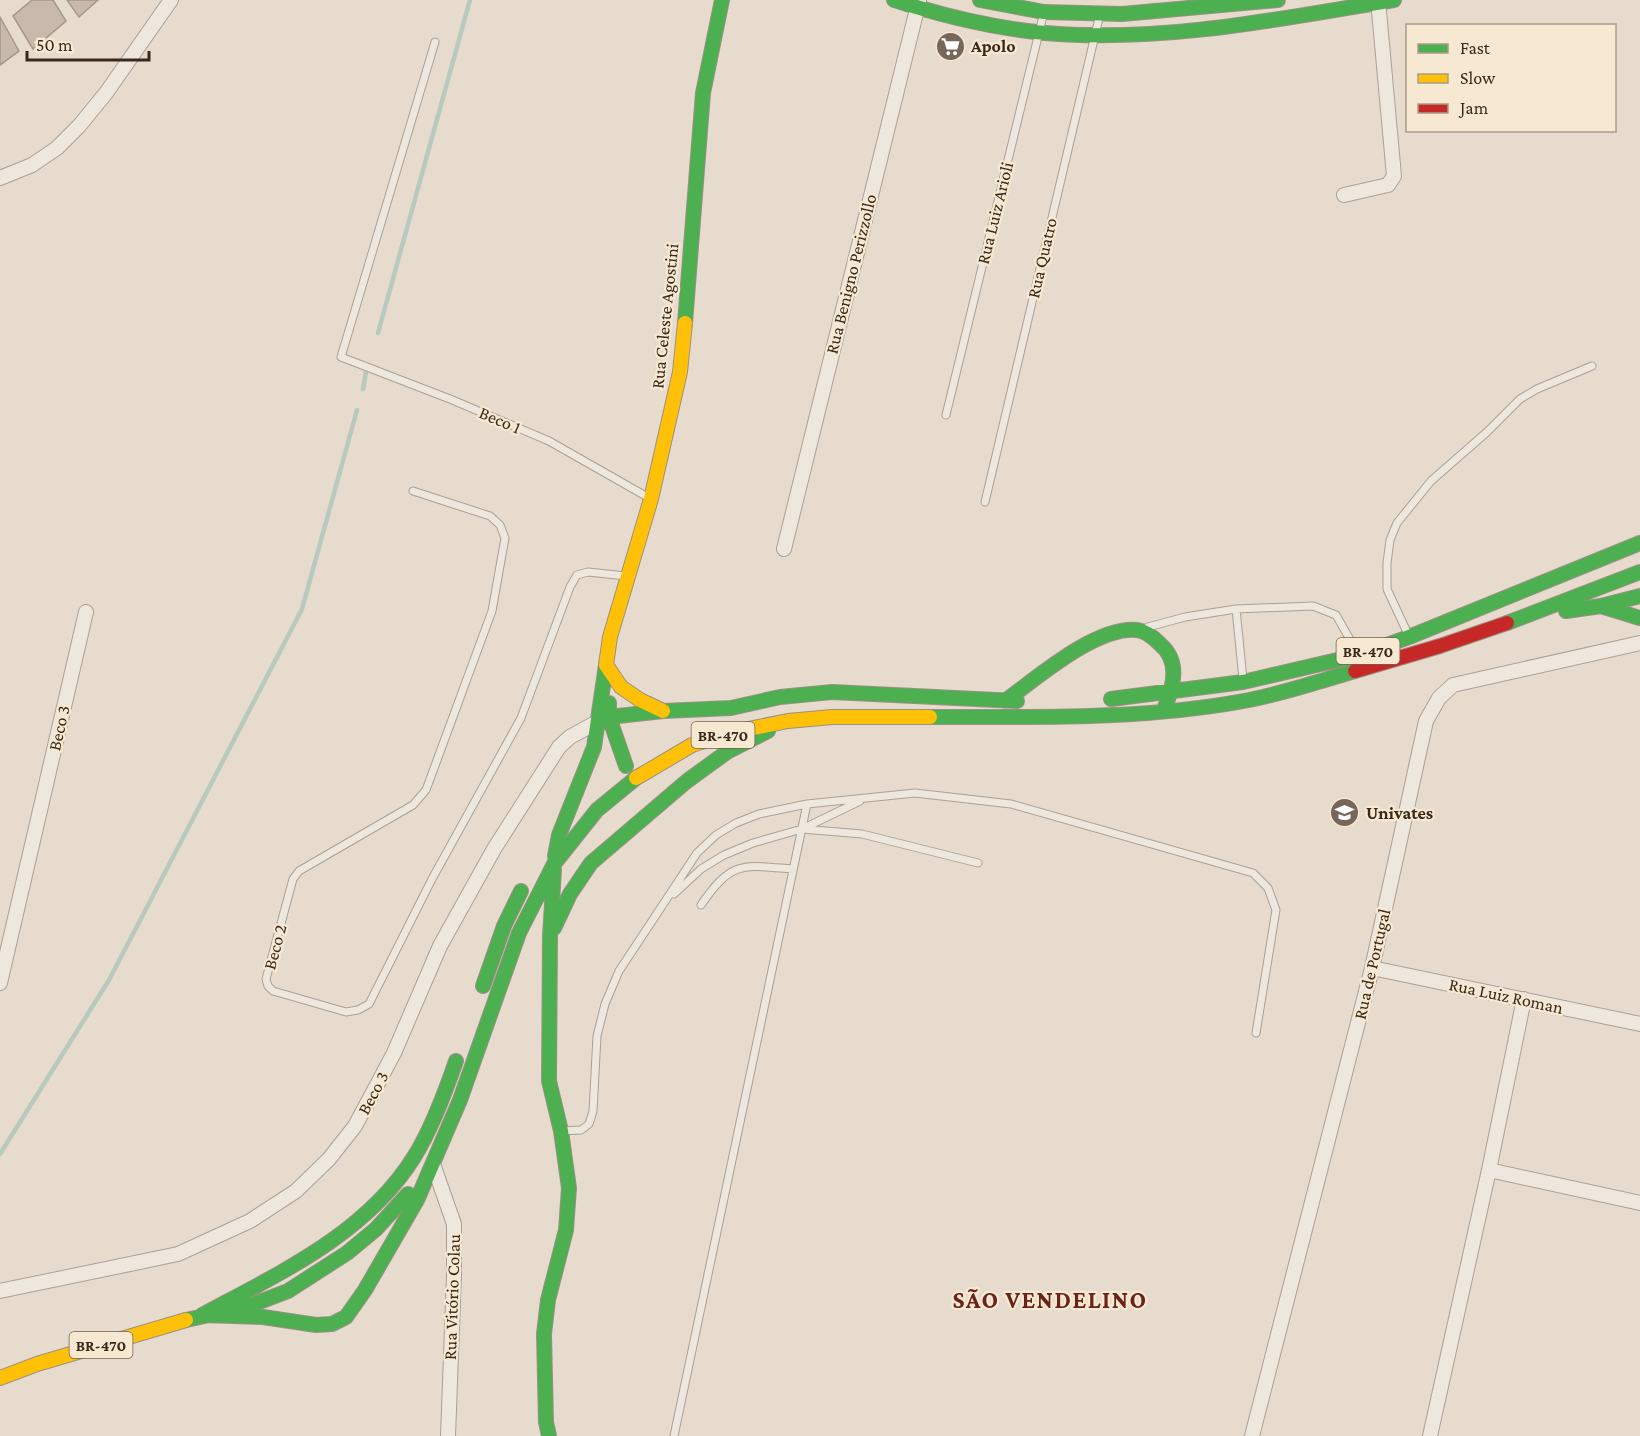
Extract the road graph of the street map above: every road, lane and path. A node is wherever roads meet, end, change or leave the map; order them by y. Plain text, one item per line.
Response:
1 (171, 0) edge
2 (722, 0) edge
3 (980, 0) edge
4 (1278, 0) edge
5 (1394, 0) edge
6 (898, 1) edge
7 (1378, 1) edge
8 (918, 4) edge
9 (1044, 12) junction
10 (1100, 14) junction
11 (1039, 32) junction
12 (1095, 36) junction
13 (435, 42) dead end
14 (0, 178) edge
15 (1344, 195) dead end
16 (1592, 366) dead end
17 (946, 415) dead end
18 (413, 491) dead end
19 (651, 499) junction
20 (985, 502) dead end
21 (1640, 543) edge
22 (784, 549) dead end
23 (1640, 572) edge
24 (628, 576) junction
25 (1640, 596) edge
26 (1601, 606) junction
27 (1236, 609) junction
28 (86, 612) dead end
29 (1522, 618) junction
30 (1640, 618) edge
31 (1138, 630) junction
32 (1409, 637) junction
33 (1640, 643) edge
34 (1168, 651) junction
35 (1359, 655) junction
36 (606, 665) junction
37 (1244, 682) junction
38 (1217, 685) junction
39 (1171, 692) junction
40 (1098, 699) dead end
41 (1005, 701) junction
42 (1028, 701) dead end
43 (731, 708) junction
44 (663, 711) junction
45 (1163, 712) junction
46 (604, 719) junction
47 (788, 721) junction
48 (668, 743) dead end
49 (627, 767) dead end
50 (592, 796) dead end
51 (864, 799) junction
52 (807, 804) junction
53 (802, 829) junction
54 (559, 835) junction
55 (547, 862) junction
56 (978, 863) dead end
57 (792, 869) junction
58 (529, 876) dead end
59 (666, 902) junction
60 (701, 905) dead end
61 (550, 937) junction
62 (1372, 968) junction
63 (0, 983) edge
64 (1524, 999) junction
65 (476, 1004) dead end
66 (1640, 1024) edge
67 (1256, 1033) dead end
68 (461, 1048) dead end
69 (561, 1131) junction
70 (432, 1162) junction
71 (1489, 1170) junction
72 (1640, 1203) edge
73 (307, 1259) junction
74 (0, 1291) edge
75 (288, 1292) junction
76 (202, 1315) junction
77 (316, 1325) junction
78 (0, 1378) edge
79 (448, 1436) edge
80 (549, 1436) edge
81 (674, 1436) edge
82 (1252, 1436) edge
83 (1430, 1436) edge

1 - 14 street
2 - 19 main road, Rua Celeste Agostini
3 - 9 main road
4 - 10 main road
5 - 7 main road
6 - 8 main road
7 - 12 main road
7 - 15 street
8 - 11 main road
8 - 22 street, Rua Benigno Perizzollo
9 - 10 main road
9 - 11 lane, Rua Luiz Arioli
10 - 12 lane, Rua Quatro
11 - 12 main road
11 - 17 lane, Rua Luiz Arioli
12 - 20 lane, Rua Quatro
13 - 19 lane, Beco 1
16 - 32 lane
18 - 24 lane, Beco 2
19 - 24 main road, Rua Celeste Agostini
21 - 32 main road, BR-470
23 - 29 main road, BR-470
24 - 36 main road, Rua Celeste Agostini
25 - 26 main road
26 - 29 main road
26 - 30 main road
27 - 31 lane
27 - 35 lane
27 - 37 lane
28 - 63 street, Beco 3
29 - 45 main road, BR-470
31 - 34 main road
31 - 41 main road
32 - 35 main road, BR-470
33 - 62 street, Rua de Portugal
34 - 38 main road
34 - 39 main road
35 - 37 main road, BR-470
36 - 44 main road
36 - 46 main road, Rua Celeste Agostini
37 - 38 main road, BR-470
38 - 39 main road, BR-470
39 - 40 main road, BR-470
39 - 45 main road
41 - 42 main road, BR-470
41 - 43 main road, BR-470
43 - 44 main road
43 - 48 main road, BR-470
44 - 46 main road
45 - 47 main road, BR-470
46 - 49 main road
46 - 54 main road
46 - 74 street, Beco 3
47 - 55 main road, BR-470
47 - 61 main road
50 - 54 main road, BR-470
51 - 52 lane
51 - 53 lane
51 - 67 lane
52 - 53 lane
52 - 59 lane
53 - 56 lane
53 - 57 lane
53 - 59 lane
54 - 55 main road, BR-470
55 - 61 main road
55 - 70 main road, BR-470
57 - 60 lane
57 - 81 lane
58 - 65 main road
59 - 69 lane
61 - 69 main road
62 - 64 street, Rua Luiz Roman
62 - 82 street, Rua de Portugal
64 - 66 street, Rua Luiz Roman
64 - 71 street
68 - 73 main road, BR-470
69 - 80 main road
70 - 75 main road, BR-470
70 - 77 main road
70 - 79 street, Rua Vitório Colau
71 - 72 street
71 - 83 street
73 - 75 main road
73 - 76 main road, BR-470
75 - 76 main road, BR-470
75 - 77 main road
76 - 77 main road
76 - 78 main road, BR-470

